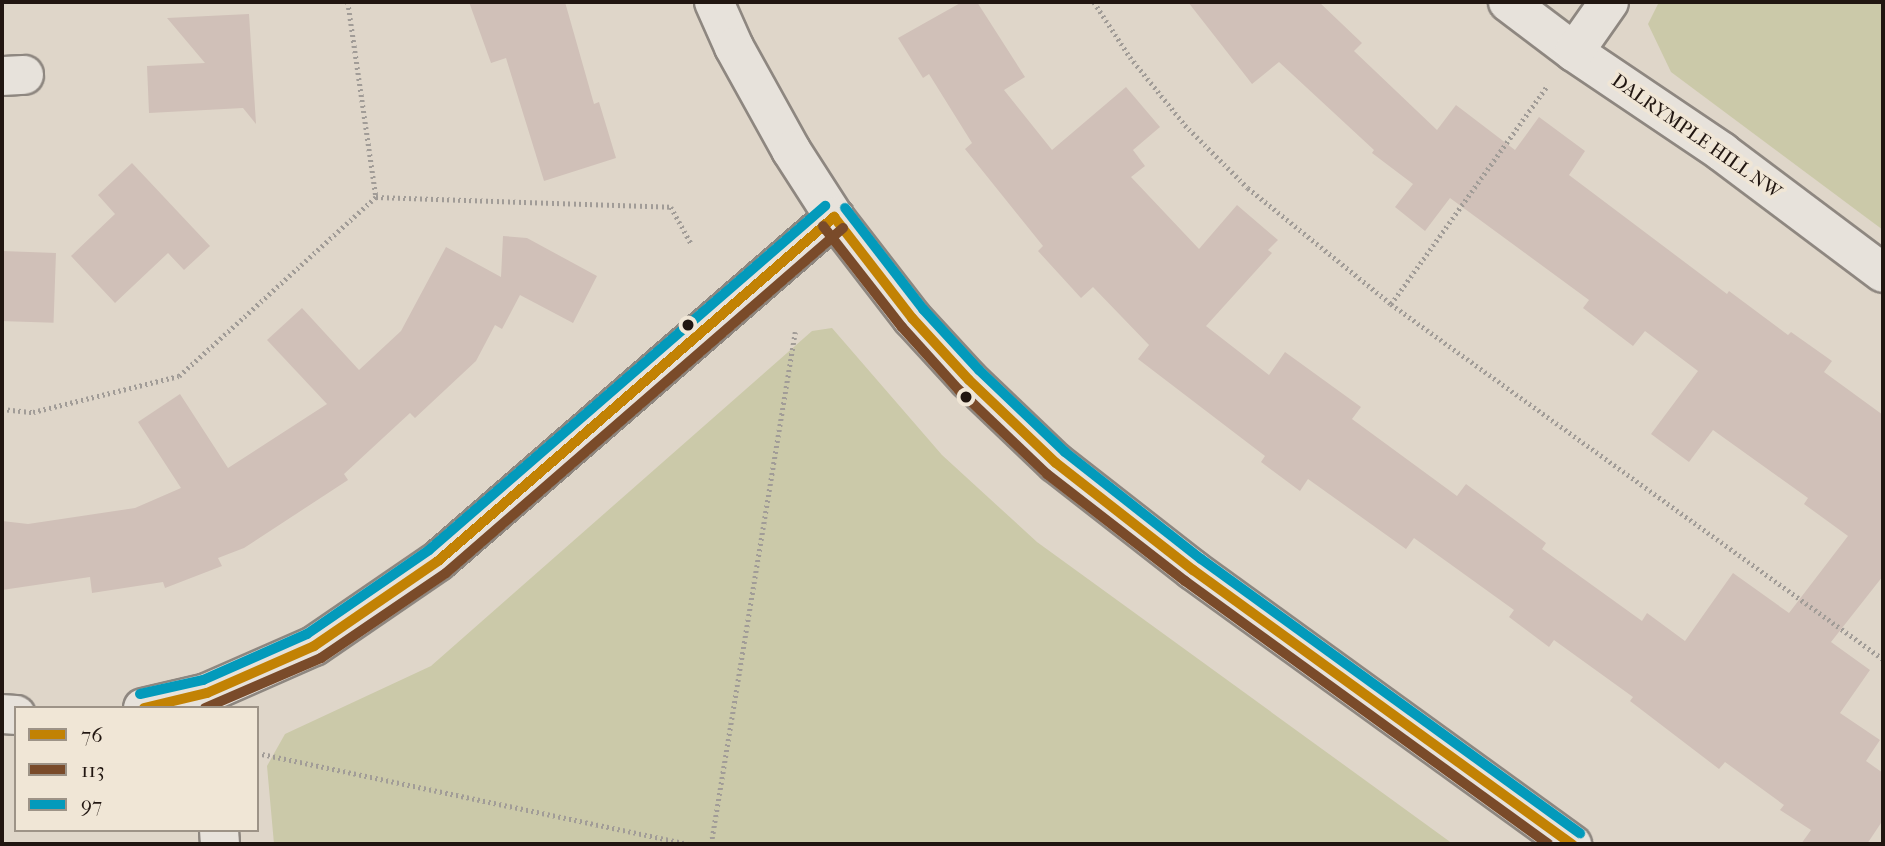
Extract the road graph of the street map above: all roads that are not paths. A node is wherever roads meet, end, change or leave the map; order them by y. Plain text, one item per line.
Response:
1 (714, 2) edge
2 (1508, 2) edge
3 (1609, 2) edge
4 (1574, 52) junction
5 (834, 217) junction
6 (1883, 273) edge
7 (208, 701) edge
8 (162, 706) edge
9 (1572, 844) edge

1 - 5 street
2 - 4 street, DALRYMPLE HILL NW
3 - 4 street
4 - 6 street, DALRYMPLE HILL NW
5 - 7 street
5 - 9 street
7 - 8 street

